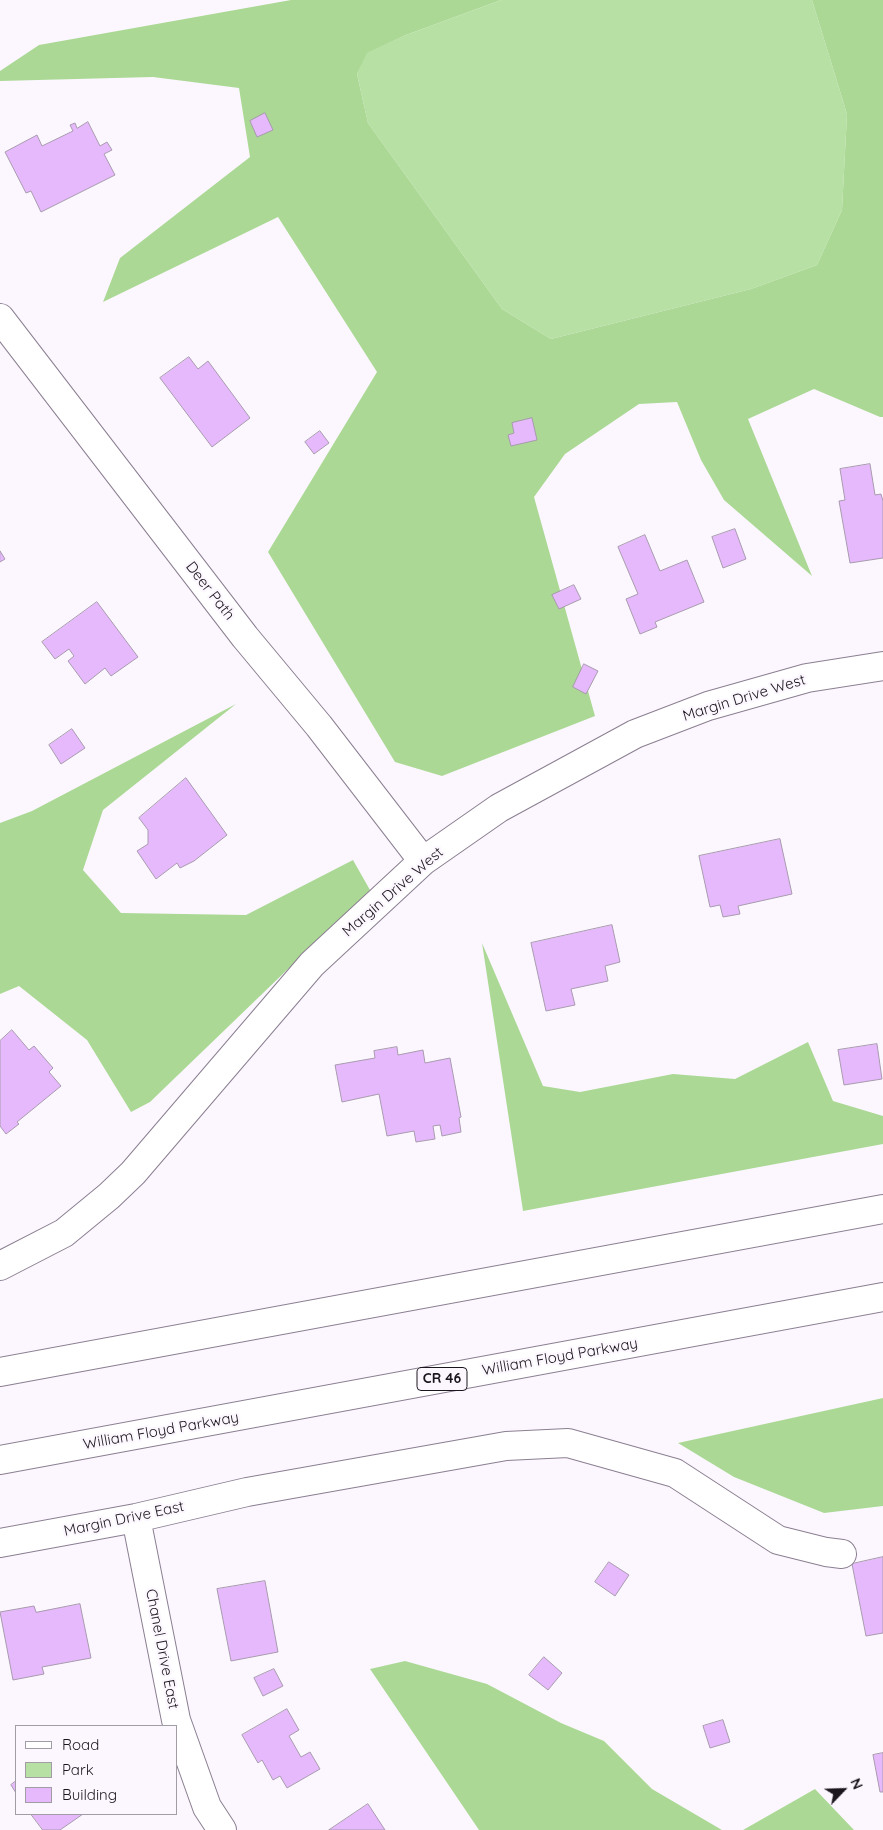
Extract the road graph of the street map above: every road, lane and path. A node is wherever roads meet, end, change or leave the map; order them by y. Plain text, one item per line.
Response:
1 (0, 318) edge
2 (883, 666) edge
3 (423, 861) junction
4 (883, 1209) edge
5 (0, 1266) edge
6 (883, 1297) edge
7 (0, 1372) edge
8 (0, 1460) edge
9 (136, 1518) junction
10 (0, 1543) edge
11 (842, 1554) dead end
12 (178, 1725) edge
13 (178, 1726) edge
14 (222, 1830) edge

1 - 3 main road, Deer Path
2 - 3 main road, Margin Drive West
3 - 5 main road, Margin Drive West
4 - 7 main road
6 - 8 main road, William Floyd Parkway / CR 46
9 - 10 main road, Margin Drive East
9 - 11 main road, Margin Drive East
9 - 12 main road, Chanel Drive East
13 - 14 main road, Chanel Drive East

